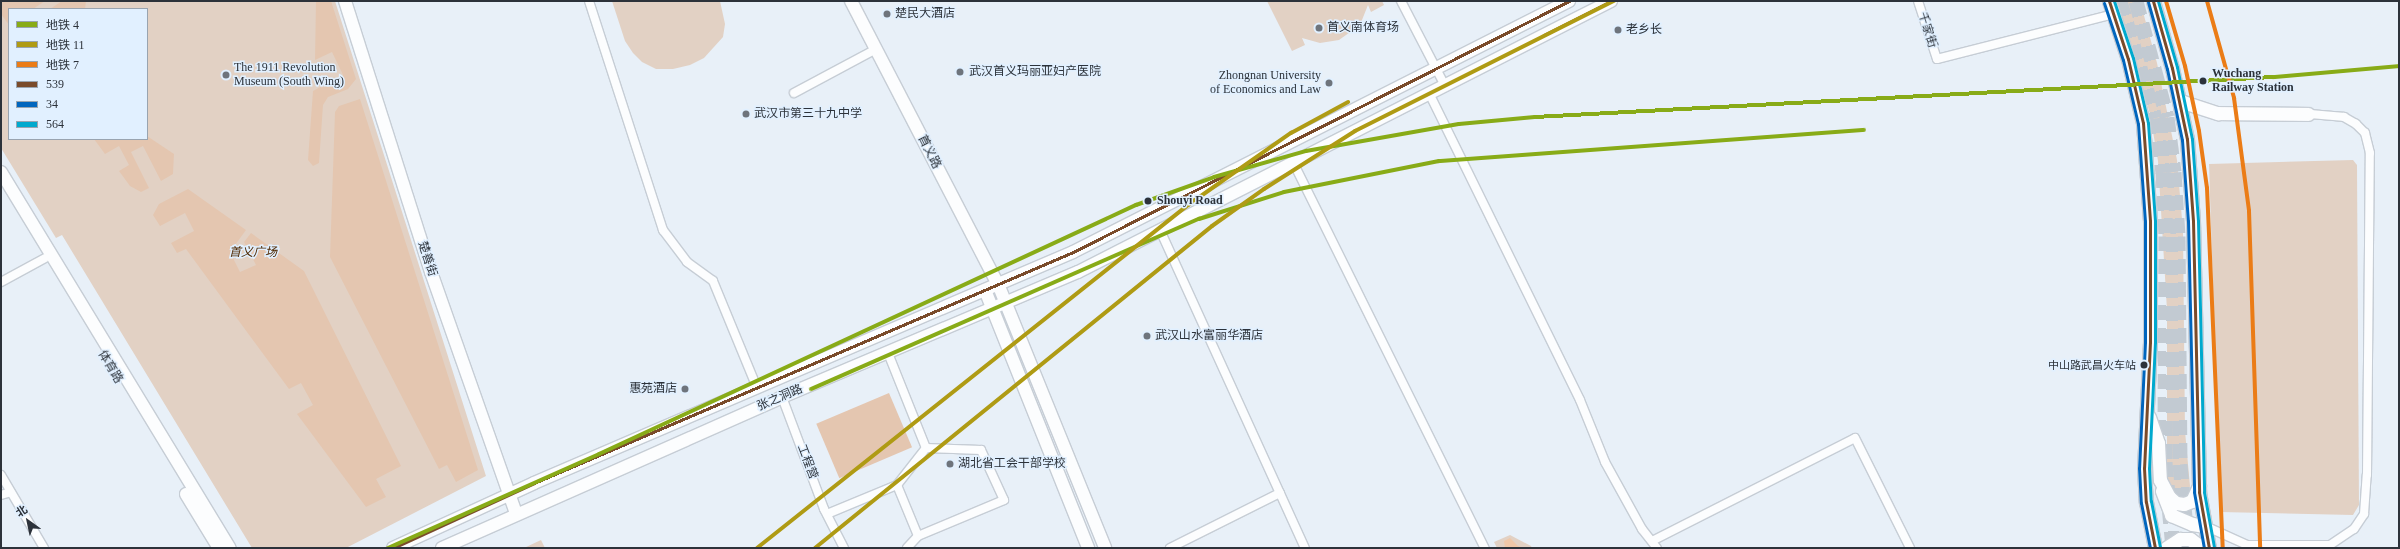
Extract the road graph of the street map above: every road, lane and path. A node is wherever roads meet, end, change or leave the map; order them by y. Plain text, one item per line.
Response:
1 (345, 1) edge
2 (589, 1) edge
3 (851, 1) edge
4 (1402, 1) edge
5 (1569, 1) edge
6 (1611, 1) edge
7 (1918, 1) edge
8 (2109, 1) edge
9 (2153, 1) edge
10 (2114, 14) junction
11 (876, 49) junction
12 (1436, 69) junction
13 (1445, 86) junction
14 (794, 93) dead end
15 (1429, 93) junction
16 (2180, 101) junction
17 (2308, 114) joint
18 (1293, 162) junction
19 (1, 172) edge
20 (1, 186) edge
21 (1160, 230) junction
22 (45, 258) junction
23 (1, 282) edge
24 (998, 284) junction
25 (985, 290) junction
26 (1006, 303) junction
27 (992, 309) junction
28 (888, 353) junction
29 (757, 388) junction
30 (782, 397) junction
31 (2147, 412) junction
32 (926, 448) junction
33 (1, 475) edge
34 (2160, 480) junction
35 (2199, 484) junction
36 (896, 486) junction
37 (11, 492) junction
38 (1, 495) edge
39 (508, 495) junction
40 (1281, 495) junction
41 (516, 514) junction
42 (827, 514) junction
43 (2205, 526) junction
44 (918, 536) junction
45 (1654, 540) junction
46 (44, 548) edge
47 (219, 548) edge
48 (230, 548) edge
49 (393, 548) edge
50 (442, 548) edge
51 (844, 548) edge
52 (907, 548) edge
53 (1088, 548) edge
54 (1105, 548) edge
55 (1170, 548) edge
56 (1180, 548) edge
57 (1305, 548) edge
58 (1485, 548) edge
59 (1658, 548) edge
60 (1910, 548) edge
61 (2155, 548) edge
62 (2166, 548) edge
63 (2202, 548) edge
64 (2209, 548) edge

1 - 39 main road, 楚善街
2 - 29 street
3 - 11 main road, 首义路
4 - 12 street
5 - 12 main road, 张之洞路
6 - 13 main road, 张之洞路
7 - 10 street, 千家街
8 - 10 main road
9 - 16 main road
10 - 31 main road
11 - 14 street
11 - 24 main road, 首义路
12 - 13 street
12 - 24 main road, 张之洞路
13 - 15 main road, 张之洞路
15 - 18 main road, 张之洞路
15 - 45 street
16 - 17 main road
16 - 35 main road
17 - 43 street
18 - 21 main road, 张之洞路
18 - 58 street
19 - 48 main road
20 - 22 main road, 体育路
21 - 26 main road, 张之洞路
21 - 40 street
22 - 23 street
22 - 47 main road, 体育路
24 - 25 main road, 张之洞路
24 - 26 main road, 首义路
25 - 27 main road
25 - 29 main road, 张之洞路
26 - 27 main road, 张之洞路
26 - 54 main road
27 - 28 main road, 张之洞路
27 - 53 main road
28 - 30 main road, 张之洞路
28 - 32 street
29 - 39 main road, 张之洞路
30 - 41 main road, 张之洞路
30 - 42 street, 工程营
31 - 34 main road
31 - 61 main road
32 - 36 street
32 - 44 street
33 - 37 street
34 - 35 main road
34 - 43 main road
35 - 43 main road
36 - 42 street
36 - 44 street
37 - 38 street
37 - 46 street
39 - 41 main road, 楚善街
39 - 49 main road, 张之洞路
40 - 55 street
40 - 56 street
40 - 57 street
41 - 50 main road, 张之洞路
42 - 51 street, 工程营
43 - 64 main road
44 - 52 street
45 - 59 street
45 - 60 street
62 - 63 main road

